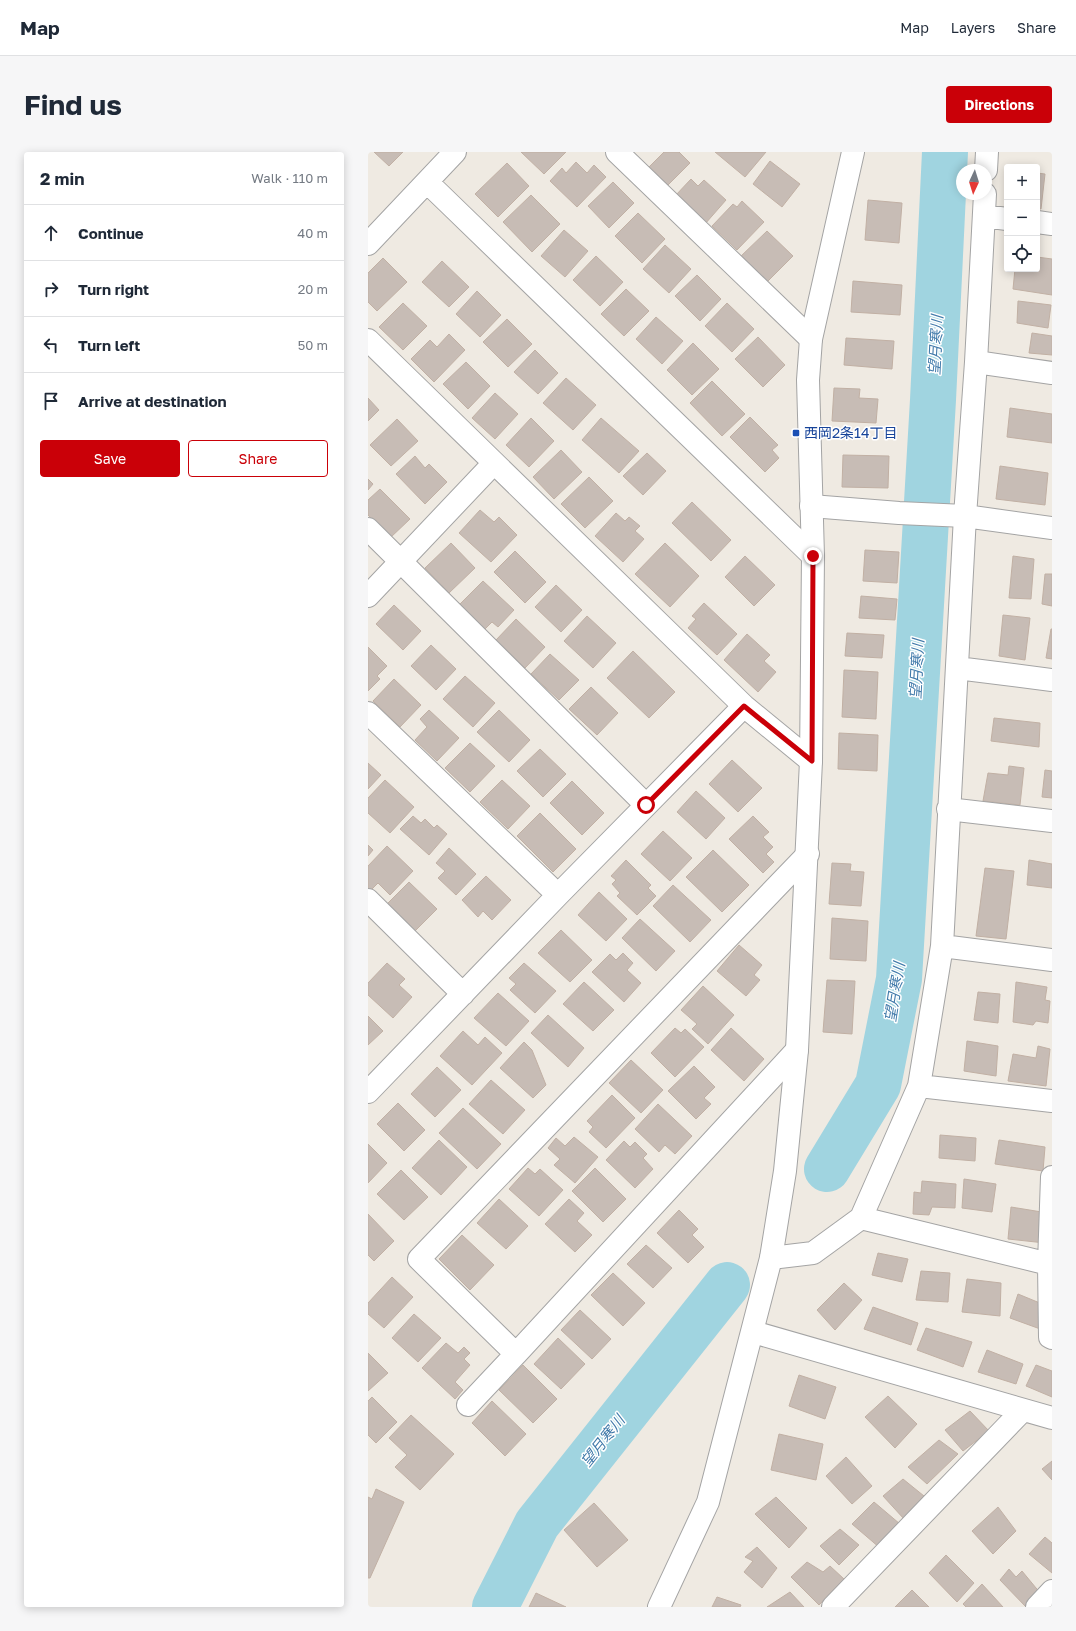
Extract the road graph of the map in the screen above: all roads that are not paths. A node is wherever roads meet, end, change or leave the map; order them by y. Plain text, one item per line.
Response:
1 (456, 152) edge
2 (617, 152) edge
3 (853, 152) edge
4 (987, 152) edge
5 (986, 164) edge
6 (427, 182) junction
7 (985, 200) edge
8 (984, 216) junction
9 (1004, 219) edge
10 (1040, 222) edge
11 (1052, 224) edge
12 (368, 244) edge
13 (811, 339) junction
14 (368, 340) edge
15 (976, 362) junction
16 (1052, 372) edge
17 (494, 463) junction
18 (811, 506) junction
19 (955, 515) junction
20 (1052, 528) edge
21 (368, 529) edge
22 (813, 556) junction
23 (401, 561) junction
24 (368, 596) edge
25 (957, 668) junction
26 (1052, 680) edge
27 (744, 706) junction
28 (368, 713) edge
29 (812, 761) junction
30 (646, 805) junction
31 (948, 809) junction
32 (1052, 821) edge
33 (808, 854) junction
34 (558, 895) junction
35 (368, 900) edge
36 (942, 946) junction
37 (1052, 960) edge
38 (463, 994) junction
39 (797, 1050) junction
40 (918, 1086) junction
41 (368, 1092) edge
42 (1052, 1101) edge
43 (1052, 1178) edge
44 (861, 1218) junction
45 (771, 1258) junction
46 (1049, 1264) junction
47 (752, 1332) junction
48 (1052, 1338) edge
49 (516, 1354) junction
50 (468, 1405) dead end
51 (1023, 1410) junction
52 (1052, 1418) edge
53 (1052, 1591) edge
54 (659, 1607) edge
55 (833, 1607) edge
56 (1037, 1607) edge

1 - 6 street
2 - 13 street
3 - 13 street
4 - 5 street
6 - 12 street
6 - 22 street
7 - 8 street
8 - 9 street
8 - 15 street
10 - 11 street
13 - 18 street
14 - 17 street
15 - 16 street
15 - 19 street
17 - 23 street
17 - 27 street
18 - 19 street
18 - 22 street
19 - 20 street
19 - 25 street
21 - 23 street
22 - 29 street
23 - 24 street
23 - 30 street
25 - 26 street
25 - 31 street
27 - 29 street
27 - 30 street
28 - 34 street
29 - 33 street
30 - 34 street
31 - 32 street
31 - 36 street
33 - 39 street
33 - 49 street
34 - 38 street
35 - 38 street
36 - 37 street
36 - 40 street
38 - 41 street
39 - 45 street
39 - 49 street
40 - 42 street
40 - 44 street
43 - 46 street
44 - 45 street
44 - 46 street
45 - 47 street
46 - 48 street
47 - 51 street
47 - 54 street
49 - 50 street
51 - 52 street
51 - 55 street
53 - 56 street

